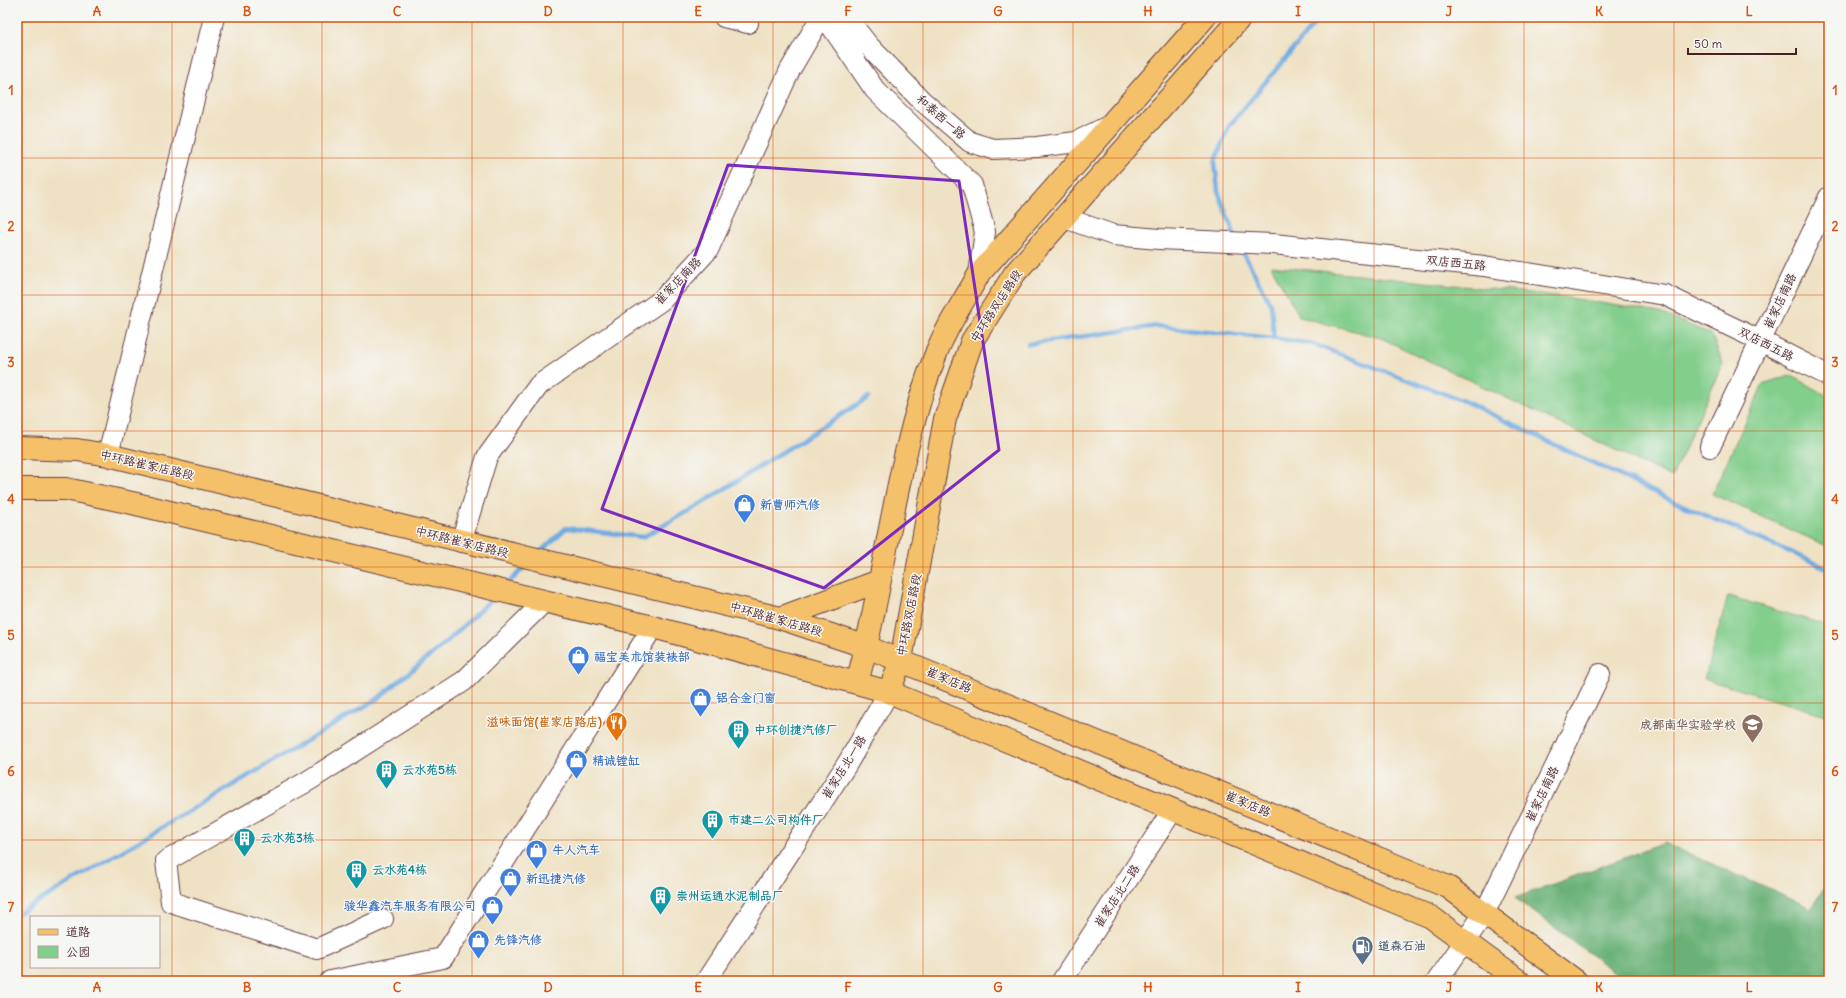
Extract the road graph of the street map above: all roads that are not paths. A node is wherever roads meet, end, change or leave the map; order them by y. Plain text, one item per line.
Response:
1 (214, 17) edge
2 (724, 17) edge
3 (821, 17) edge
4 (826, 17) edge
5 (846, 17) edge
6 (1205, 17) edge
7 (1241, 17) edge
8 (748, 22) dead end
9 (1112, 124) junction
10 (1829, 197) edge
11 (1065, 218) junction
12 (979, 274) junction
13 (1761, 341) junction
14 (1829, 376) edge
15 (1710, 447) dead end
16 (17, 448) edge
17 (108, 455) junction
18 (17, 489) edge
19 (461, 542) junction
20 (879, 581) junction
21 (539, 599) junction
22 (780, 618) junction
23 (653, 627) junction
24 (867, 647) junction
25 (901, 660) junction
26 (1600, 674) dead end
27 (857, 683) junction
28 (889, 692) junction
29 (1172, 811) junction
30 (1484, 914) junction
31 (383, 919) dead end
32 (1466, 942) junction
33 (330, 981) edge
34 (706, 981) edge
35 (1062, 981) edge
36 (1437, 981) edge
37 (1519, 981) edge
38 (1576, 981) edge

1 - 17 street
2 - 8 street
3 - 19 street, 崔家店南路
4 - 12 street, 和泰西一路
5 - 9 street, 和泰西一路
6 - 9 main road
7 - 11 main road, 中环路双店路段
9 - 12 main road
10 - 13 street, 崔家店南路
11 - 13 street, 双店西五路
11 - 25 main road, 中环路双店路段
12 - 20 main road
13 - 14 street, 双店西五路
13 - 15 street, 崔家店南路
16 - 17 main road, 中环路崔家店路段
17 - 19 main road, 中环路崔家店路段
18 - 21 main road
19 - 22 main road, 中环路崔家店路段
20 - 22 main road
20 - 24 main road
21 - 23 main road
21 - 31 street
22 - 24 main road, 中环路崔家店路段
23 - 27 main road
23 - 33 street
24 - 25 main road, 中环路崔家店路段
24 - 27 main road
25 - 28 main road, 中环路双店路段
25 - 30 main road, 崔家店路
26 - 30 street, 崔家店南路
27 - 28 main road
28 - 29 main road
28 - 34 street, 崔家店北一路
29 - 32 main road
29 - 35 street, 崔家店北二路
30 - 32 street, 崔家店南路
30 - 38 main road, 崔家店路
32 - 36 street, 崔家店南路
32 - 37 main road

